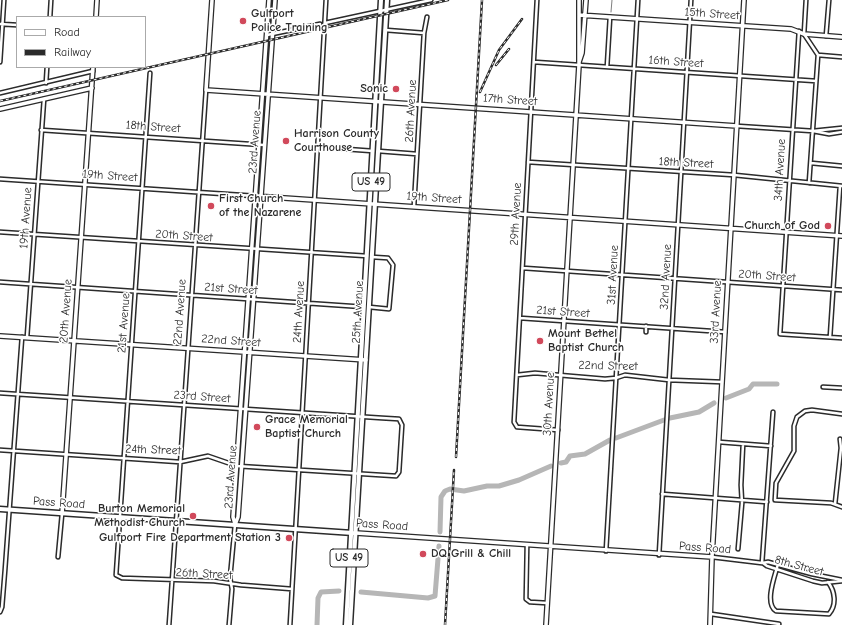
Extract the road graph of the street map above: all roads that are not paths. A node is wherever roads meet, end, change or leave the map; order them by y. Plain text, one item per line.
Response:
1 (4, 0) edge
2 (50, 0) edge
3 (97, 0) edge
4 (212, 0) edge
5 (269, 0) edge
6 (274, 0) edge
7 (326, 0) edge
8 (381, 0) edge
9 (387, 0) edge
10 (431, 0) edge
11 (537, 0) edge
12 (579, 0) edge
13 (586, 0) edge
14 (638, 0) edge
15 (691, 0) edge
16 (744, 0) edge
17 (806, 0) edge
18 (829, 0) edge
19 (386, 10) junction
20 (381, 11) junction
21 (579, 15) junction
22 (585, 15) junction
23 (50, 16) edge
24 (96, 16) edge
25 (427, 17) dead end
26 (610, 17) junction
27 (637, 18) junction
28 (690, 22) junction
29 (325, 23) junction
30 (1, 24) edge
31 (320, 24) dead end
32 (16, 25) edge
33 (742, 26) junction
34 (385, 30) junction
35 (798, 31) junction
36 (424, 33) junction
37 (272, 34) junction
38 (804, 34) junction
39 (266, 35) junction
40 (826, 36) junction
41 (842, 37) edge
42 (818, 55) junction
43 (842, 57) edge
44 (0, 62) edge
45 (534, 62) junction
46 (579, 65) junction
47 (607, 67) junction
48 (47, 68) edge
49 (634, 68) junction
50 (93, 69) edge
51 (687, 72) junction
52 (150, 73) dead end
53 (740, 76) junction
54 (795, 80) junction
55 (816, 82) junction
56 (46, 83) junction
57 (92, 88) junction
58 (206, 90) junction
59 (0, 93) edge
60 (262, 94) junction
61 (268, 94) junction
62 (320, 98) junction
63 (44, 99) junction
64 (378, 101) junction
65 (421, 104) junction
66 (0, 109) edge
67 (531, 112) junction
68 (575, 115) junction
69 (631, 118) junction
70 (684, 122) junction
71 (737, 126) junction
72 (842, 128) edge
73 (42, 130) junction
74 (792, 130) junction
75 (813, 131) junction
76 (88, 132) junction
77 (842, 132) edge
78 (145, 136) junction
79 (202, 140) junction
80 (259, 144) junction
81 (264, 145) junction
82 (317, 148) junction
83 (375, 151) junction
84 (417, 154) junction
85 (528, 162) junction
86 (810, 164) junction
87 (573, 165) junction
88 (842, 166) edge
89 (628, 168) junction
90 (681, 172) junction
91 (734, 175) junction
92 (0, 179) edge
93 (38, 181) junction
94 (788, 181) junction
95 (809, 183) junction
96 (85, 184) junction
97 (841, 186) edge
98 (142, 188) junction
99 (199, 192) junction
100 (255, 196) junction
101 (261, 196) junction
102 (314, 200) junction
103 (372, 204) junction
104 (414, 206) junction
105 (525, 215) junction
106 (570, 218) junction
107 (625, 221) junction
108 (678, 225) junction
109 (730, 229) junction
110 (0, 232) edge
111 (786, 233) junction
112 (34, 235) junction
113 (836, 235) junction
114 (842, 236) edge
115 (81, 238) junction
116 (138, 242) junction
117 (195, 246) junction
118 (252, 250) junction
119 (257, 250) junction
120 (311, 253) junction
121 (369, 256) junction
122 (523, 268) junction
123 (567, 271) junction
124 (622, 274) junction
125 (675, 278) junction
126 (0, 282) edge
127 (728, 282) junction
128 (31, 284) junction
129 (783, 286) junction
130 (78, 288) junction
131 (833, 289) junction
132 (842, 290) edge
133 (135, 292) junction
134 (192, 296) junction
135 (248, 300) junction
136 (254, 300) junction
137 (308, 303) junction
138 (366, 307) junction
139 (389, 309) joint
140 (520, 318) junction
141 (564, 321) junction
142 (620, 324) junction
143 (646, 326) junction
144 (672, 328) junction
145 (646, 332) dead end
146 (725, 332) junction
147 (0, 336) edge
148 (22, 337) junction
149 (27, 337) junction
150 (830, 338) junction
151 (842, 338) edge
152 (74, 340) junction
153 (131, 344) junction
154 (188, 348) junction
155 (245, 352) junction
156 (250, 352) junction
157 (305, 356) junction
158 (363, 360) junction
159 (517, 375) junction
160 (561, 375) junction
161 (616, 378) junction
162 (670, 380) junction
163 (722, 382) junction
164 (823, 387) dead end
165 (842, 388) edge
166 (0, 393) edge
167 (17, 394) junction
168 (69, 398) junction
169 (127, 401) junction
170 (184, 405) junction
171 (241, 409) junction
172 (246, 409) junction
173 (302, 412) junction
174 (773, 412) dead end
175 (842, 414) edge
176 (360, 417) junction
177 (558, 430) junction
178 (840, 439) dead end
179 (719, 442) junction
180 (743, 444) junction
181 (771, 446) junction
182 (0, 450) edge
183 (14, 451) junction
184 (65, 454) junction
185 (124, 458) junction
186 (180, 462) junction
187 (237, 466) junction
188 (242, 466) junction
189 (299, 470) junction
190 (357, 473) junction
191 (398, 474) joint
192 (662, 494) junction
193 (716, 498) junction
194 (742, 500) junction
195 (767, 502) junction
196 (835, 504) junction
197 (842, 507) edge
198 (0, 510) edge
199 (9, 510) junction
200 (62, 514) junction
201 (120, 517) junction
202 (176, 521) junction
203 (235, 525) junction
204 (296, 529) junction
205 (353, 533) junction
206 (527, 546) junction
207 (551, 547) junction
208 (738, 549) dead end
209 (606, 551) junction
210 (659, 555) junction
211 (58, 557) dead end
212 (712, 558) junction
213 (762, 563) junction
214 (778, 564) junction
215 (776, 569) junction
216 (0, 570) edge
217 (5, 570) junction
218 (803, 571) junction
219 (116, 574) joint
220 (801, 577) junction
221 (172, 581) junction
222 (842, 581) edge
223 (828, 582) junction
224 (231, 583) junction
225 (292, 589) junction
226 (547, 603) junction
227 (0, 612) edge
228 (711, 614) junction
229 (779, 624) edge
230 (168, 625) edge
231 (229, 625) edge
232 (290, 625) edge
233 (346, 625) edge
234 (350, 625) edge
235 (546, 625) edge
236 (710, 625) edge

1 - 30 street
2 - 23 street
3 - 24 street
4 - 58 street, 22nd Avenue
5 - 39 street, 23rd Avenue
6 - 37 street, 23rd Avenue
7 - 29 street, 24th Avenue
8 - 20 main road, 25th Avenue / US 49
9 - 19 main road, 25th Avenue / US 49
10 - 19 street
11 - 45 street, 29th Avenue
12 - 21 street, 30th Avenue
13 - 22 street, 30th Avenue
14 - 27 street, 31st Avenue
15 - 28 street, 32nd Avenue
16 - 33 street, 33rd Avenue
17 - 38 street
18 - 40 street
19 - 20 street
19 - 34 main road, 25th Avenue / US 49
20 - 29 street
20 - 64 main road, 25th Avenue / US 49
21 - 22 street, 15th Street
21 - 46 street, 30th Avenue
22 - 26 street, 15th Street
22 - 46 street, 30th Avenue
25 - 36 street, 26th Avenue
26 - 27 street, 15th Street
26 - 47 street
27 - 28 street, 15th Street
27 - 49 street, 31st Avenue
28 - 33 street, 15th Street
28 - 51 street, 32nd Avenue
29 - 62 street, 24th Avenue
30 - 32 street
30 - 44 street
31 - 37 street
33 - 35 street, 15th Street
33 - 53 street, 33rd Avenue
34 - 36 street
34 - 64 main road, 25th Avenue / US 49
35 - 38 street, 15th Street
35 - 54 street, 34th Avenue
36 - 65 street, 26th Avenue
37 - 39 street
37 - 61 street, 23rd Avenue
38 - 40 street, 15th Street
38 - 42 street
39 - 60 street, 23rd Avenue
40 - 41 street, 15th Street
42 - 43 street
42 - 55 street
45 - 46 street, 16th Street
45 - 67 street, 29th Avenue
46 - 47 street, 16th Street
46 - 68 street, 30th Avenue
47 - 49 street, 16th Street
48 - 56 street
49 - 51 street, 16th Street
49 - 69 street, 31st Avenue
50 - 56 street
50 - 57 street, 20th Avenue
51 - 53 street, 16th Street
51 - 70 street, 32nd Avenue
52 - 78 street, 21st Avenue
53 - 54 street, 16th Street
53 - 71 street, 33rd Avenue
54 - 55 street, 16th Street
54 - 74 street, 34th Avenue
55 - 75 street
56 - 59 street
57 - 63 street
57 - 76 street, 20th Avenue
58 - 60 street, 17th Street
58 - 79 street, 22nd Avenue
60 - 61 street, 17th Street
60 - 80 street, 23rd Avenue
61 - 62 street, 17th Street
61 - 81 street, 23rd Avenue
62 - 64 street, 17th Street
62 - 82 street, 24th Avenue
63 - 66 street
63 - 73 street, 19th Avenue
64 - 65 street, 17th Street
64 - 83 main road, 25th Avenue / US 49
65 - 67 street, 17th Street
65 - 84 street, 26th Avenue
67 - 68 street, 17th Street
67 - 85 street, 29th Avenue
68 - 69 street, 17th Street
68 - 87 street, 30th Avenue
69 - 70 street, 17th Street
69 - 89 street, 31st Avenue
70 - 71 street, 17th Street
70 - 90 street, 32nd Avenue
71 - 74 street, 17th Street
71 - 91 street, 33rd Avenue
72 - 75 street
73 - 76 street, 18th Street
73 - 93 street, 19th Avenue
74 - 75 street, 17th Street
74 - 94 street, 34th Avenue
75 - 77 street
75 - 86 street
76 - 78 street, 18th Street
76 - 96 street, 20th Avenue
78 - 79 street, 18th Street
78 - 98 street, 21st Avenue
79 - 80 street, 18th Street
79 - 99 street, 22nd Avenue
80 - 81 street, 18th Street
80 - 100 street, 23rd Avenue
81 - 101 street, 23rd Avenue
82 - 83 street
82 - 102 street, 24th Avenue
83 - 84 street
83 - 103 main road, 25th Avenue / US 49
84 - 104 street, 26th Avenue
85 - 87 street, 18th Street
85 - 105 street, 29th Avenue
86 - 88 street
86 - 95 street
87 - 89 street, 18th Street
87 - 106 street, 30th Avenue
89 - 90 street, 18th Street
89 - 107 street, 31st Avenue
90 - 91 street, 18th Street
90 - 108 street, 32nd Avenue
91 - 94 street, 18th Street
91 - 109 street, 33rd Avenue
92 - 93 street, 19th Street
93 - 96 street, 19th Street
93 - 112 street, 19th Avenue
94 - 95 street, 18th Street
94 - 111 street, 34th Avenue
95 - 97 street, 18th Street
96 - 98 street, 19th Street
96 - 115 street, 20th Avenue
97 - 113 street
98 - 99 street, 19th Street
98 - 116 street, 21st Avenue
99 - 100 street, 19th Street
99 - 117 street, 22nd Avenue
100 - 101 street, 19th Street
100 - 118 street, 23rd Avenue
101 - 102 street, 19th Street
101 - 119 street, 23rd Avenue
102 - 103 street, 19th Street
102 - 120 street, 24th Avenue
103 - 104 street, 19th Street
103 - 121 main road, 25th Avenue / US 49
104 - 105 street, 19th Street
105 - 106 street, 19th Street
105 - 122 street, 29th Avenue
106 - 107 street, 19th Street
106 - 123 street, 30th Avenue
107 - 108 street, 19th Street
107 - 124 street, 31st Avenue
108 - 109 street, 19th Street
108 - 125 street, 32nd Avenue
109 - 111 street, 19th Street
109 - 127 street, 33rd Avenue
110 - 112 street, 20th Street
111 - 113 street, 19th Street
111 - 129 street, 34th Avenue
112 - 115 street, 20th Street
112 - 128 street, 19th Avenue
113 - 114 street, 19th Street
113 - 131 street
115 - 116 street, 20th Street
115 - 130 street, 20th Avenue
116 - 117 street, 20th Street
116 - 133 street, 21st Avenue
117 - 118 street, 20th Street
117 - 134 street, 22nd Avenue
118 - 119 street, 20th Street
118 - 135 street, 23rd Avenue
119 - 120 street, 20th Street
119 - 136 street, 23rd Avenue
120 - 121 street, 20th Street
120 - 137 street, 24th Avenue
121 - 138 main road, 25th Avenue / US 49
121 - 139 street, 20th Street
122 - 123 street, 20th Street
122 - 140 street, 29th Avenue
123 - 124 street, 20th Street
123 - 141 street, 30th Avenue
124 - 125 street, 20th Street
124 - 142 street, 31st Avenue
125 - 127 street, 20th Street
125 - 144 street, 32nd Avenue
126 - 128 street, 21st Street
127 - 129 street, 20th Street
127 - 146 street, 33rd Avenue
128 - 130 street, 21st Street
128 - 149 street, 19th Avenue
129 - 131 street, 20th Street
129 - 150 street, 34th Avenue
130 - 133 street, 21st Street
130 - 152 street, 20th Avenue
131 - 132 street, 20th Street
131 - 150 street
133 - 134 street, 21st Street
133 - 153 street, 21st Avenue
134 - 135 street, 21st Street
134 - 154 street, 22nd Avenue
135 - 136 street, 21st Street
135 - 155 street, 23rd Avenue
136 - 137 street, 21st Street
136 - 156 street, 23rd Avenue
137 - 138 street, 21st Street
137 - 157 street, 24th Avenue
138 - 139 street, 21st Street
138 - 158 main road, 25th Avenue / US 49
140 - 141 street, 21st Street
140 - 159 street, 29th Avenue
141 - 142 street, 21st Street
141 - 160 street, 30th Avenue
142 - 143 street, 21st Street
142 - 161 street, 31st Avenue
143 - 144 street, 21st Street
143 - 145 street
144 - 146 street, 21st Street
144 - 162 street, 32nd Avenue
146 - 163 street, 33rd Avenue
147 - 148 street, 22nd Street
148 - 149 street, 22nd Street
148 - 167 street
149 - 152 street, 22nd Street
150 - 151 street
152 - 153 street, 22nd Street
152 - 168 street, 20th Avenue
153 - 154 street, 22nd Street
153 - 169 street, 21st Avenue
154 - 155 street, 22nd Street
154 - 170 street, 22nd Avenue
155 - 156 street, 22nd Street
155 - 171 street, 23rd Avenue
156 - 157 street, 22nd Street
156 - 172 street, 23rd Avenue
157 - 158 street, 22nd Street
157 - 173 street, 24th Avenue
158 - 176 main road, 25th Avenue / US 49
159 - 160 street, 22nd Street
159 - 177 street, 29th Avenue
160 - 161 street, 22nd Street
160 - 177 street, 30th Avenue
161 - 162 street, 22nd Street
161 - 209 street, 31st Avenue
162 - 163 street, 22nd Street
162 - 192 street, 32nd Avenue
163 - 179 street, 33rd Avenue
164 - 165 street
166 - 167 street, 23rd Street
167 - 168 street, 23rd Street
167 - 183 street
168 - 169 street, 23rd Street
168 - 184 street, 20th Avenue
169 - 170 street, 23rd Street
169 - 185 street, 21st Avenue
170 - 171 street, 23rd Street
170 - 186 street, 22nd Avenue
171 - 172 street, 23rd Street
171 - 187 street, 23rd Avenue
172 - 173 street, 23rd Street
172 - 188 street, 23rd Avenue
173 - 176 street, 23rd Street
173 - 189 street, 24th Avenue
174 - 181 street
175 - 196 street
176 - 190 main road, 25th Avenue / US 49
176 - 191 street, 23rd Street
177 - 207 street, 30th Avenue
178 - 196 street
179 - 180 street
179 - 193 street, 33rd Avenue
180 - 181 street
180 - 194 street
181 - 195 street
182 - 183 street, 24th Street
183 - 184 street, 24th Street
183 - 199 street
184 - 185 street, 24th Street
184 - 200 street, 20th Avenue
185 - 186 street, 24th Street
185 - 201 street, 21st Avenue
186 - 187 street, 24th Street
186 - 202 street, 22nd Avenue
187 - 188 street, 24th Street
187 - 203 street, 23rd Avenue
188 - 189 street, 24th Street
188 - 203 street, 23rd Avenue
189 - 190 street, 24th Street
189 - 204 street, 24th Avenue
190 - 191 street, 24th Street
190 - 205 main road, 25th Avenue / US 49
192 - 193 street
192 - 210 street, 32nd Avenue
193 - 194 street
193 - 212 street, 33rd Avenue
194 - 195 street
194 - 208 street
195 - 213 street
196 - 197 street
198 - 199 main road, Pass Road
199 - 200 main road, Pass Road
199 - 217 street
200 - 201 main road, Pass Road
200 - 211 street, 20th Avenue
201 - 202 main road, Pass Road
201 - 219 street, 21st Avenue
202 - 203 main road, Pass Road
202 - 221 street, 22nd Avenue
203 - 204 main road, Pass Road
203 - 224 street
204 - 205 main road, Pass Road
204 - 225 street, 24th Avenue
205 - 206 street, Pass Road
205 - 233 main road, 25th Avenue / US 49
205 - 234 main road, 25th Avenue / US 49
206 - 207 street, Pass Road
206 - 226 street
207 - 209 street, Pass Road
207 - 226 street, 30th Avenue
209 - 210 street, Pass Road
210 - 212 street, Pass Road
212 - 213 street, Pass Road
212 - 228 street, 33rd Avenue
213 - 214 street, 8th Street
213 - 215 street, 8th Street
214 - 215 street
214 - 218 street, 8th Street
215 - 220 street, 8th Street
215 - 223 street
216 - 217 street
217 - 227 street
218 - 220 street
218 - 222 street, 8th Street
219 - 221 street, 26th Street
220 - 223 street, 8th Street
221 - 224 street, 26th Street
221 - 230 street, 22nd Avenue
222 - 223 street, 8th Street
224 - 225 street, 26th Street
224 - 231 street
225 - 232 street, 24th Avenue
226 - 235 street, 30th Avenue
228 - 229 street
228 - 236 street, 33rd Avenue

